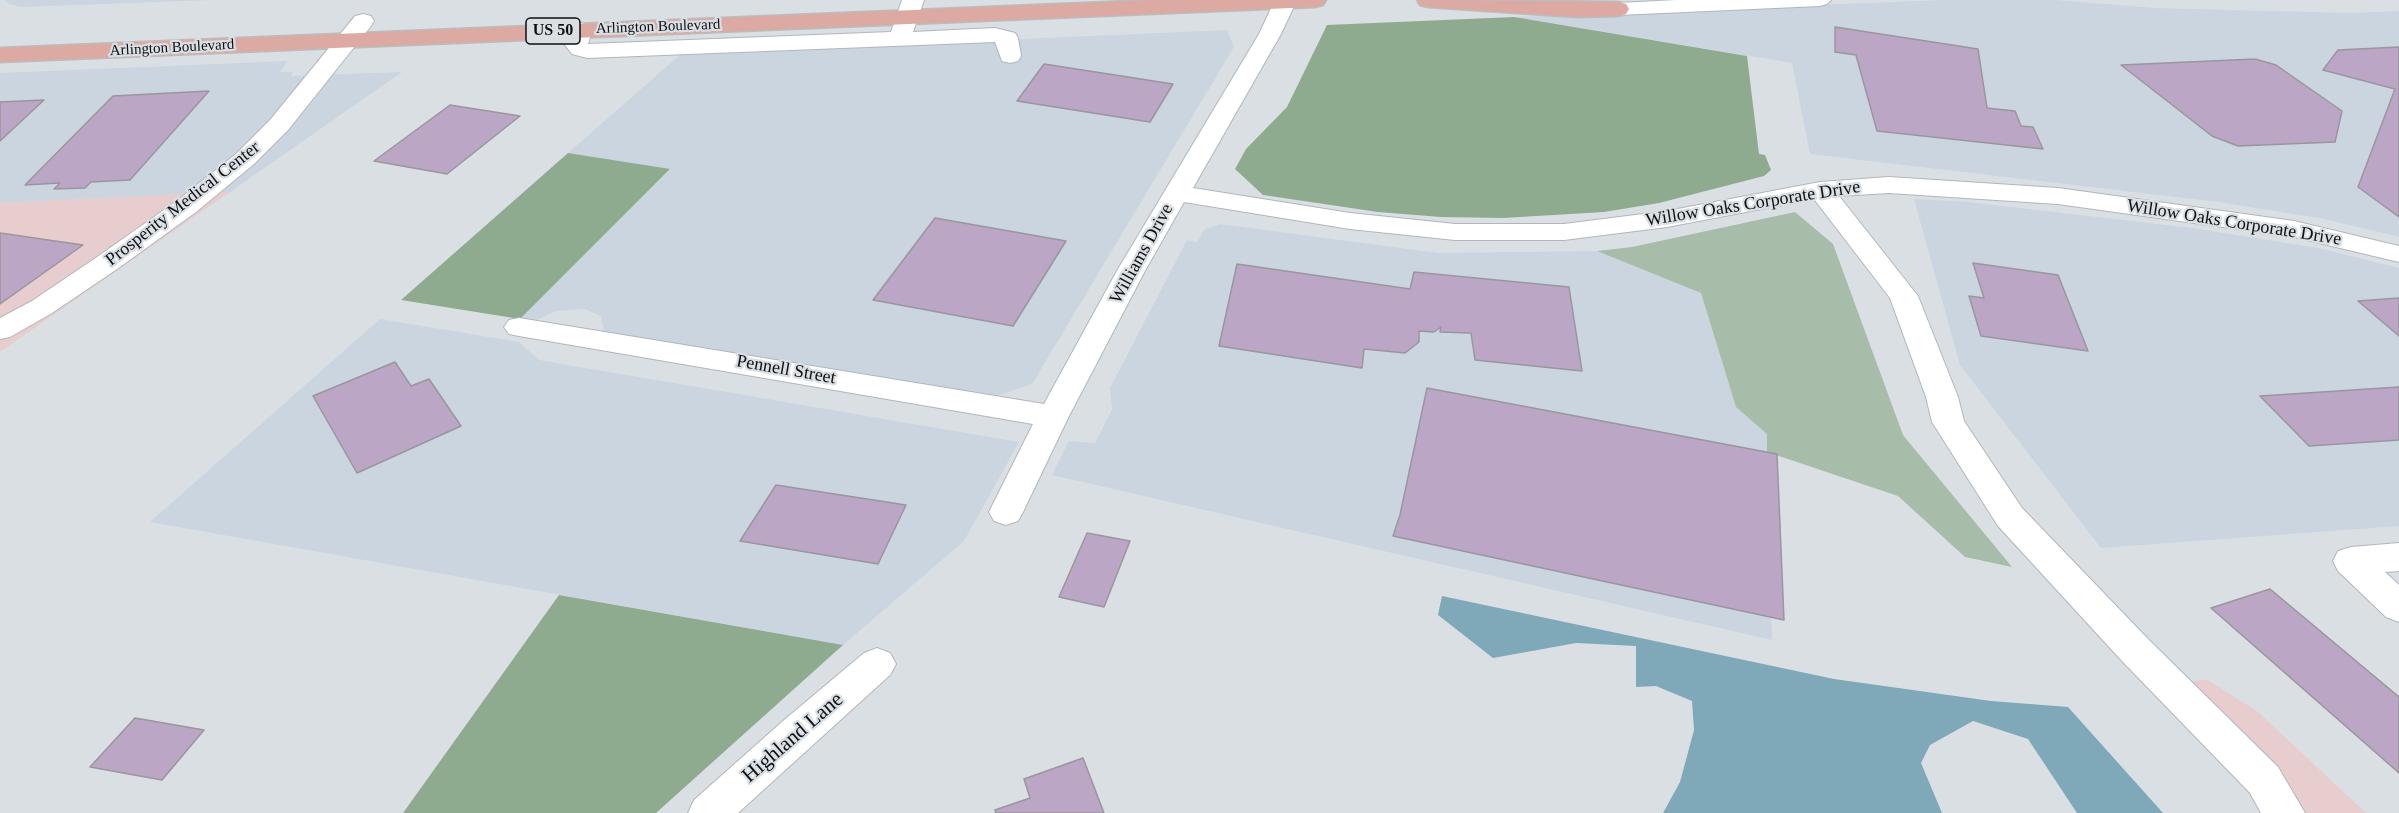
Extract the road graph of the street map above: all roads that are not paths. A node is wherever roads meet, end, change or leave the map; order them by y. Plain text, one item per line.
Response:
1 (846, 0) edge
2 (1315, 0) edge
3 (1428, 0) edge
4 (1820, 0) edge
5 (1285, 1) edge
6 (910, 8) edge
7 (1618, 9) joint
8 (363, 21) junction
9 (581, 30) junction
10 (7, 35) edge
11 (900, 39) junction
12 (348, 40) junction
13 (0, 55) edge
14 (1010, 56) dead end
15 (1820, 190) junction
16 (1176, 193) junction
17 (2399, 254) edge
18 (519, 327) dead end
19 (0, 330) edge
20 (1053, 416) junction
21 (1006, 512) dead end
22 (2399, 557) edge
23 (2399, 607) edge
24 (877, 664) dead end
25 (709, 813) edge
26 (2284, 813) edge

1 - 8 main road, Arlington Boulevard / US 50
2 - 5 main road, Arlington Boulevard / US 50
3 - 7 main road
4 - 7 street
5 - 6 main road, Arlington Boulevard / US 50
5 - 16 street, Williams Drive
6 - 9 main road, Arlington Boulevard / US 50
6 - 11 street
8 - 10 main road, Arlington Boulevard / US 50
8 - 12 street, Prosperity Medical Center
9 - 11 street
9 - 12 main road, Arlington Boulevard / US 50
11 - 14 street
12 - 13 main road, Arlington Boulevard / US 50
12 - 19 street, Prosperity Medical Center
15 - 16 street, Willow Oaks Corporate Drive
15 - 17 street, Willow Oaks Corporate Drive
15 - 26 street
16 - 20 street, Williams Drive
18 - 20 street, Pennell Street
20 - 21 street, Williams Drive
22 - 23 street
24 - 25 street, Highland Lane

